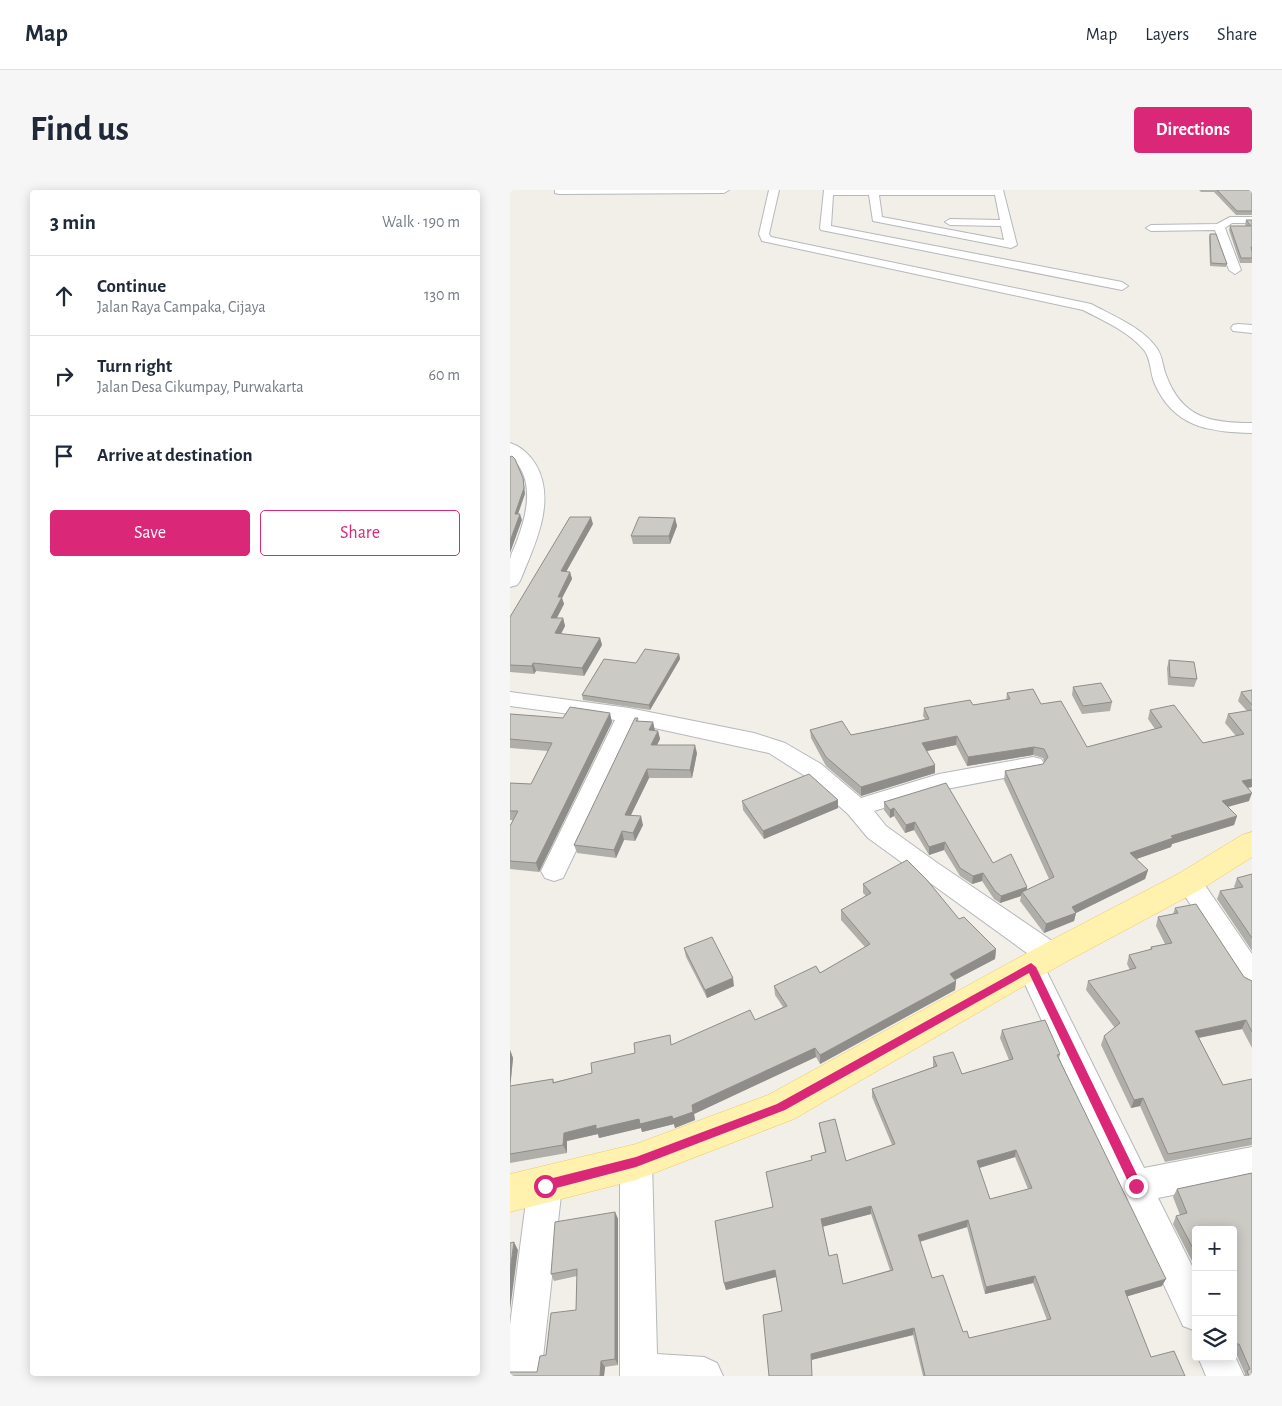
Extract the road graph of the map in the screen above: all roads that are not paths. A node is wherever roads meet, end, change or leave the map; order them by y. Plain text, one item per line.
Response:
1 (559, 190) edge
2 (623, 190) edge
3 (774, 190) edge
4 (874, 192) junction
5 (723, 193) edge
6 (1252, 220) edge
7 (891, 222) junction
8 (1006, 223) junction
9 (1219, 227) junction
10 (1150, 228) dead end
11 (962, 235) junction
12 (937, 250) junction
13 (906, 268) junction
14 (1236, 270) dead end
15 (1122, 286) dead end
16 (1238, 328) dead end
17 (1252, 329) edge
18 (1252, 428) edge
19 (510, 448) edge
20 (510, 581) edge
21 (512, 703) edge
22 (629, 715) junction
23 (1032, 765) edge
24 (857, 808) junction
25 (1252, 843) edge
26 (554, 871) dead end
27 (1189, 882) junction
28 (1041, 961) junction
29 (1252, 978) edge
30 (636, 1162) junction
31 (1252, 1163) edge
32 (545, 1186) junction
33 (1136, 1186) junction
34 (510, 1193) edge
35 (1192, 1305) edge
36 (1218, 1361) edge
37 (640, 1374) edge
38 (522, 1376) edge
39 (704, 1376) edge
40 (1225, 1376) edge

1 - 2 street
2 - 5 street
3 - 13 street
4 - 7 street
4 - 8 street
4 - 12 street
6 - 9 street
7 - 8 street
7 - 11 street
8 - 11 street
9 - 10 street
9 - 14 street
11 - 12 street
12 - 13 street
12 - 15 street
13 - 18 street
16 - 17 street
19 - 20 street
21 - 22 street
22 - 24 street
22 - 26 street
23 - 24 street
24 - 28 street
25 - 27 main road
27 - 28 main road
27 - 29 street
28 - 30 main road
28 - 33 street
30 - 32 main road
30 - 37 street
31 - 33 street
32 - 34 main road
32 - 38 street
33 - 35 street
36 - 40 street
37 - 39 street

